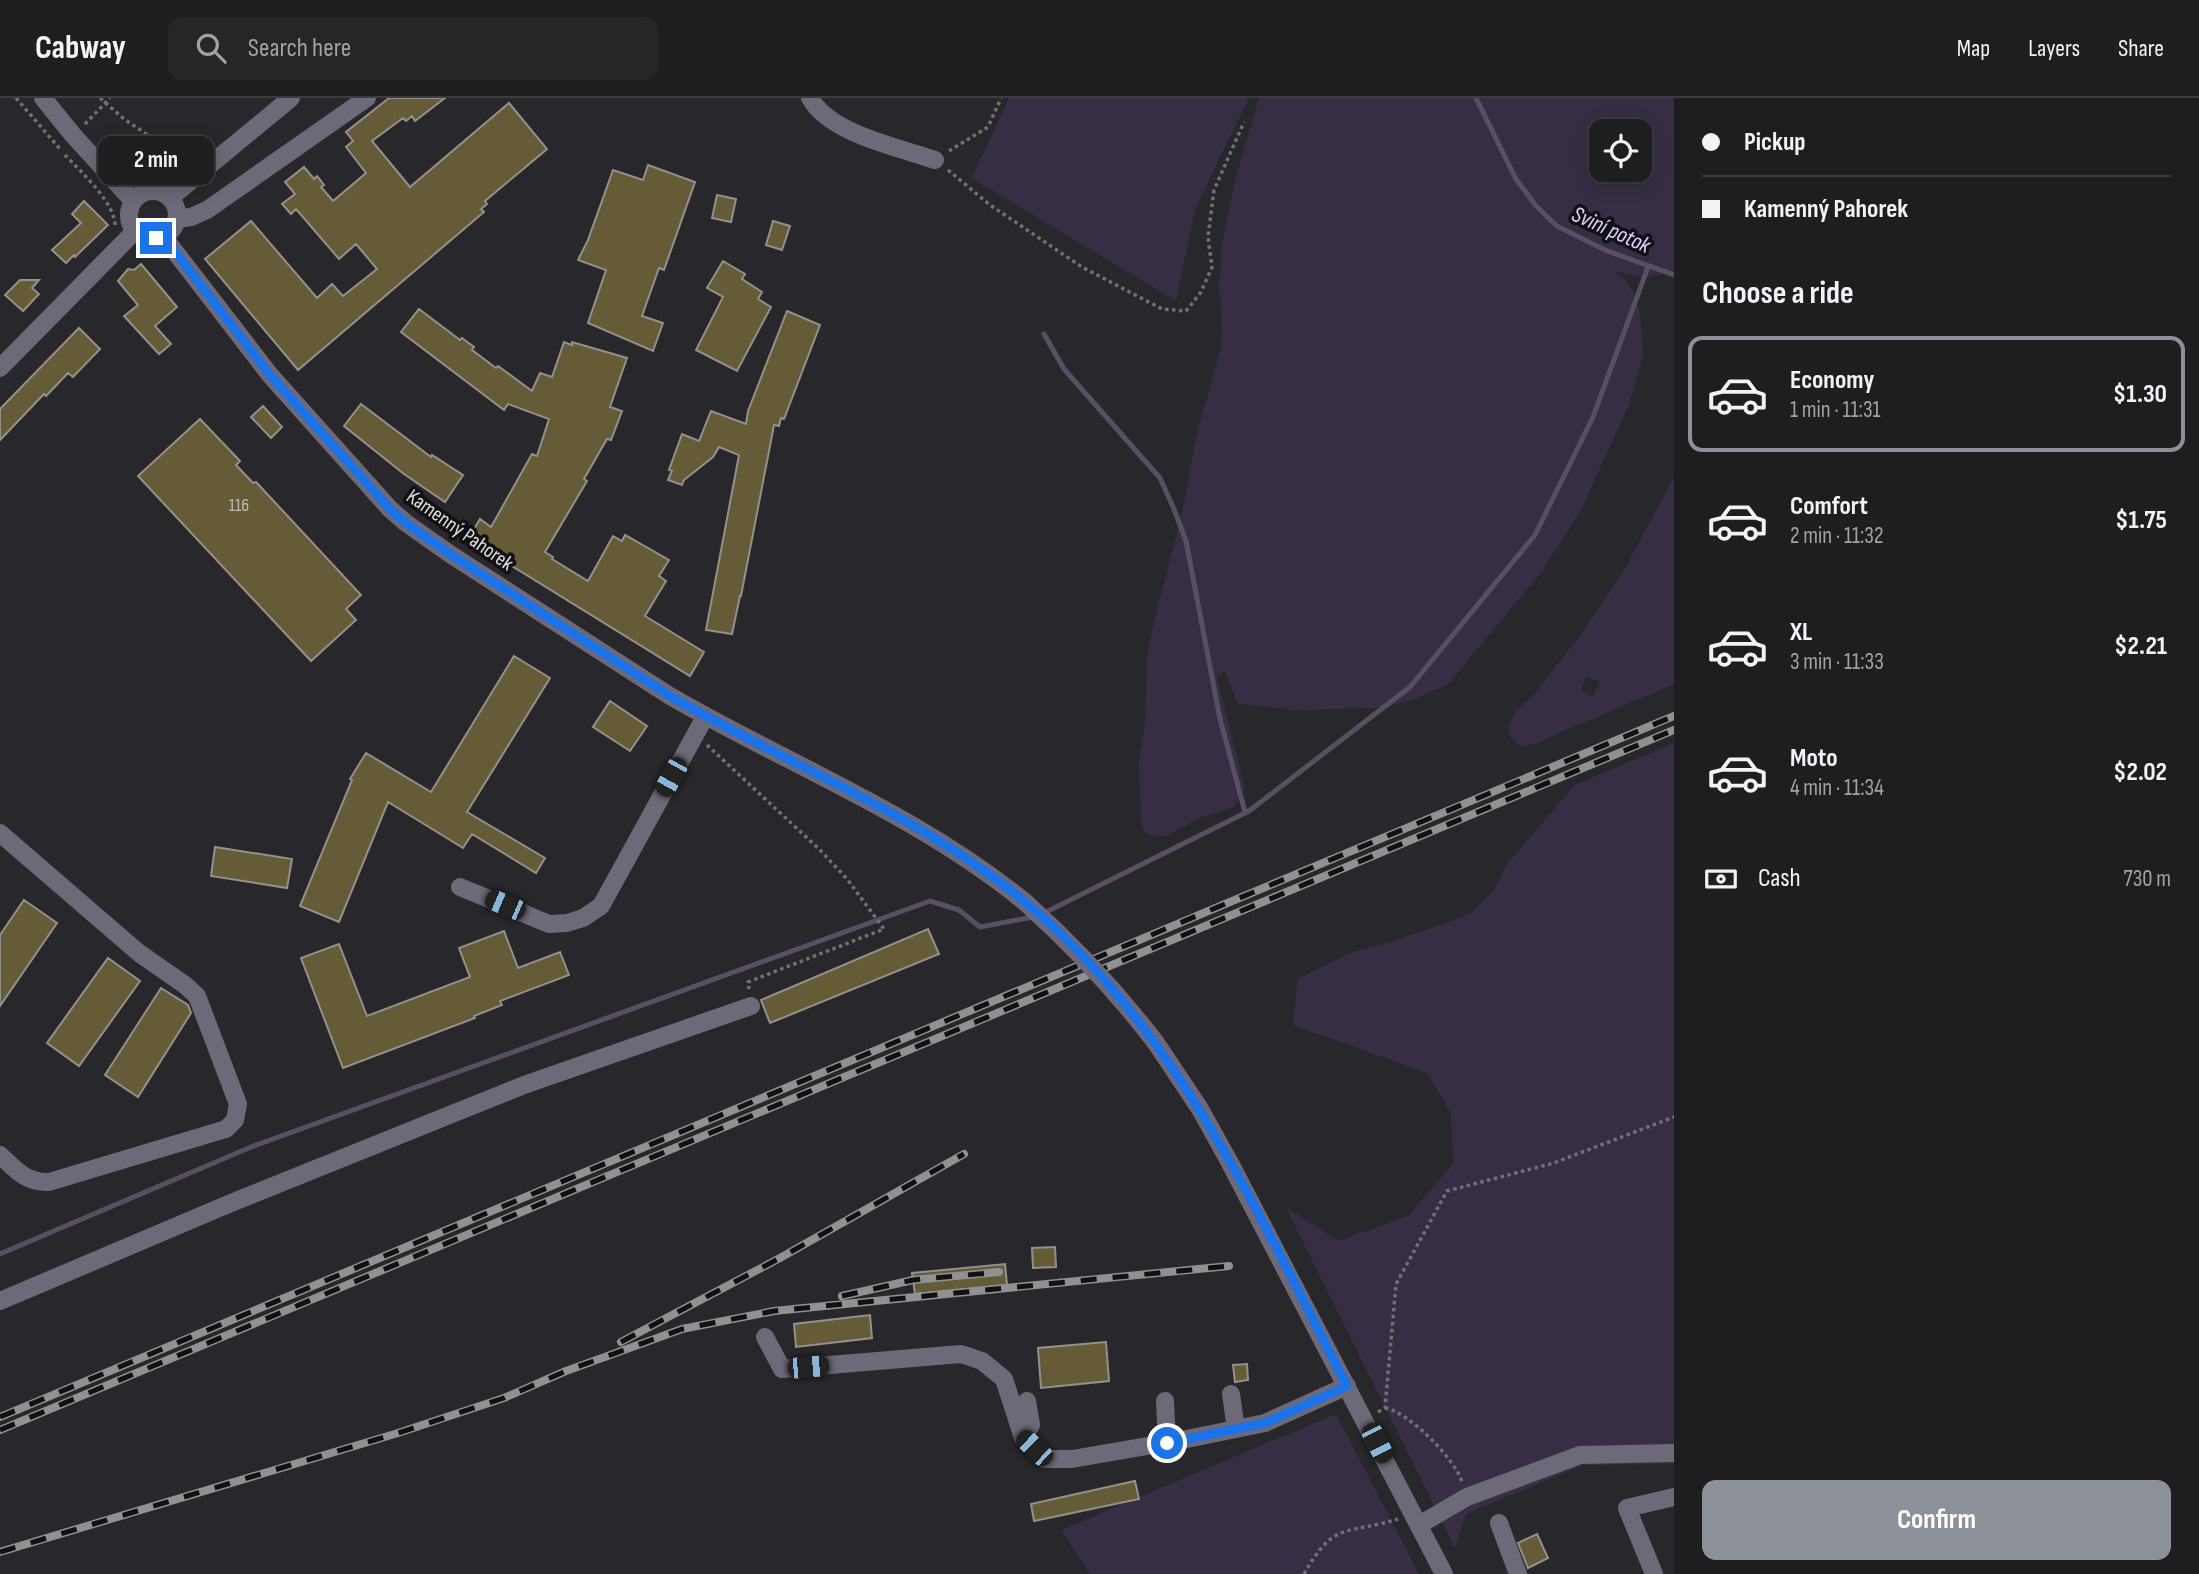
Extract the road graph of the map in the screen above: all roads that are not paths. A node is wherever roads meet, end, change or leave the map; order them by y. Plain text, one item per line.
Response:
1 (43, 98) edge
2 (291, 98) edge
3 (367, 98) edge
4 (810, 98) edge
5 (935, 160) road end
6 (170, 198) junction
7 (133, 201) junction
8 (176, 219) junction
9 (135, 231) junction
10 (163, 236) junction
11 (0, 369) edge
12 (705, 717) junction
13 (0, 833) edge
14 (460, 887) dead end
15 (751, 1006) road end
16 (0, 1155) edge
17 (0, 1301) edge
18 (765, 1337) dead end
19 (1347, 1386) junction
20 (1231, 1394) dead end
21 (1027, 1401) dead end
22 (1166, 1401) dead end
23 (1236, 1429) junction
24 (1023, 1438) junction
25 (1167, 1443) junction
26 (1674, 1453) edge
27 (1674, 1497) edge
28 (1416, 1519) junction
29 (1499, 1524) dead end
30 (1444, 1574) edge
31 (1518, 1574) edge
32 (1654, 1574) edge

1 - 7 street
2 - 6 street
3 - 8 street
4 - 5 street
6 - 7 street
6 - 8 street
7 - 9 street
8 - 10 street
9 - 10 street
9 - 11 street
10 - 12 street, Kamenný Pahorek
12 - 14 street
12 - 19 street, Kamenný Pahorek, bridge
13 - 16 street
15 - 17 street
18 - 24 street
19 - 23 street
19 - 28 street, Kamenný Pahorek
20 - 23 street
21 - 24 street
22 - 25 street
23 - 25 street
24 - 25 street
26 - 28 street
27 - 32 street
28 - 30 street, Kamenný Pahorek
29 - 31 street

